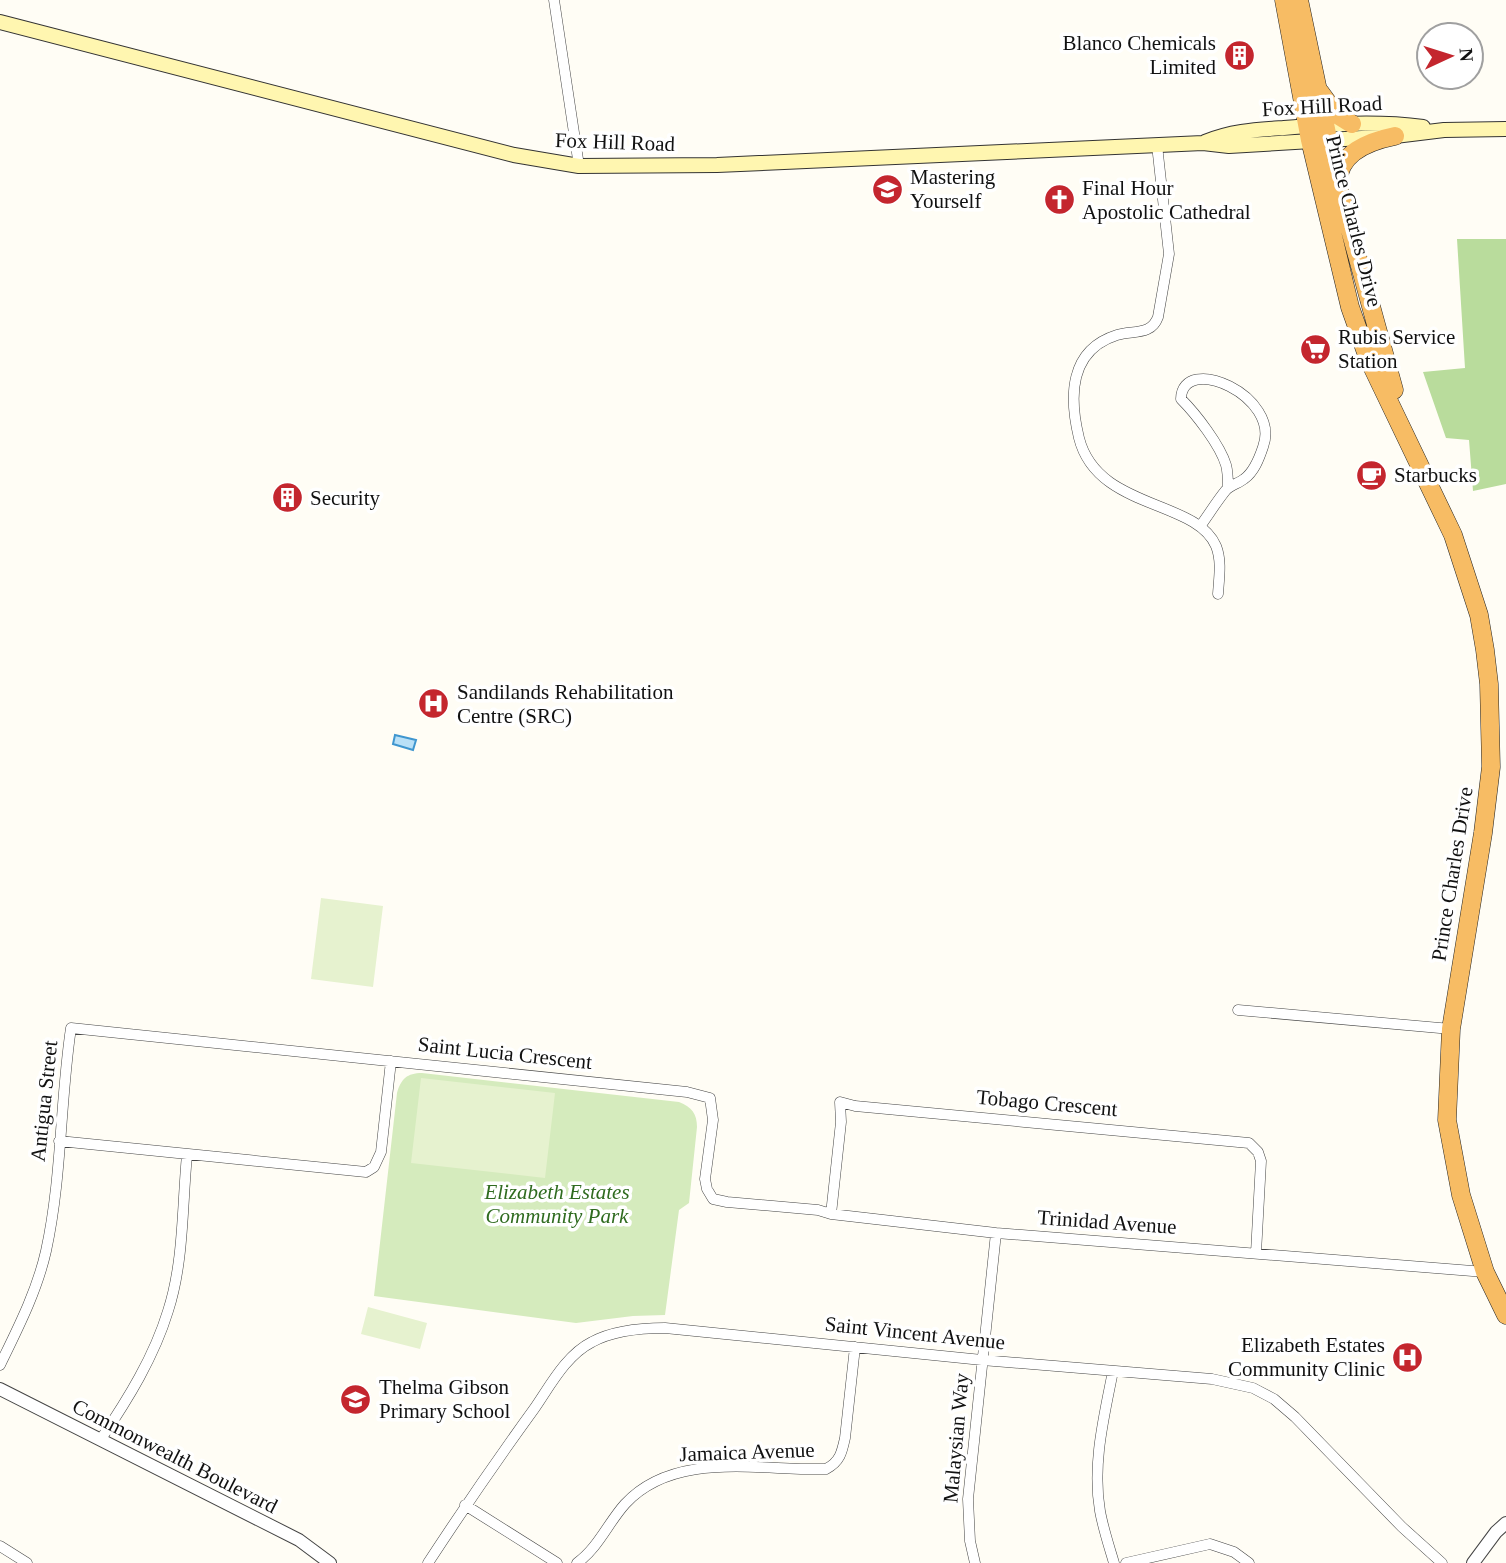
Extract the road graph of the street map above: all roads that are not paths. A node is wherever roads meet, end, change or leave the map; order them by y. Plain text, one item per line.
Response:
1 (554, 0) edge
2 (1284, 0) edge
3 (1299, 0) edge
4 (0, 23) edge
5 (1316, 83) junction
6 (1352, 124) junction
7 (1506, 129) edge
8 (1444, 130) junction
9 (1317, 132) junction
10 (1395, 136) junction
11 (1157, 145) junction
12 (579, 166) junction
13 (1338, 186) junction
14 (1410, 444) junction
15 (1228, 488) junction
16 (1200, 525) junction
17 (1219, 594) dead end
18 (1238, 1010) dead end
19 (1451, 1029) junction
20 (391, 1061) junction
21 (59, 1141) junction
22 (187, 1156) junction
23 (727, 1202) joint
24 (831, 1214) junction
25 (996, 1233) junction
26 (1256, 1253) junction
27 (1485, 1272) junction
28 (1506, 1315) edge
29 (855, 1347) junction
30 (982, 1360) junction
31 (0, 1364) edge
32 (1113, 1371) junction
33 (0, 1389) edge
34 (101, 1439) junction
35 (466, 1505) junction
36 (1503, 1527) edge
37 (0, 1546) edge
38 (27, 1563) edge
39 (330, 1563) edge
40 (428, 1563) edge
41 (557, 1563) edge
42 (577, 1563) edge
43 (975, 1563) edge
44 (1114, 1563) edge
45 (1126, 1563) edge
46 (1250, 1563) edge
47 (1443, 1563) edge
48 (1473, 1563) edge

1 - 12 street
2 - 9 highway, Prince Charles Drive
3 - 5 highway, Prince Charles Drive
4 - 12 main road, Fox Hill Road
5 - 6 highway
5 - 9 highway, Prince Charles Drive
6 - 8 main road, Fox Hill Road
6 - 9 main road, Fox Hill Road
7 - 8 main road, Fox Hill Road
8 - 10 main road, Fox Hill Road
9 - 10 main road, Fox Hill Road
9 - 11 main road, Fox Hill Road
9 - 13 highway, Prince Charles Drive
9 - 14 highway, Prince Charles Drive
10 - 13 highway
11 - 12 main road, Fox Hill Road
11 - 16 street
13 - 14 highway, Prince Charles Drive
14 - 19 highway, Prince Charles Drive
15 - 15 street
15 - 16 street
16 - 17 street
18 - 19 street
19 - 27 highway, Prince Charles Drive
20 - 21 street, Antigua Street
20 - 22 street, Saint Lucia Crescent
20 - 23 street, Saint Lucia Crescent
21 - 22 street, Saint Lucia Crescent
21 - 31 street, Antigua Street
22 - 34 street
23 - 24 street, Trinidad Avenue
24 - 25 street, Trinidad Avenue
24 - 26 street, Tobago Crescent
25 - 26 street, Trinidad Avenue
25 - 30 street, Malaysian Way
26 - 27 street, Trinidad Avenue
27 - 28 highway, Prince Charles Drive
29 - 30 street, Saint Vincent Avenue
29 - 35 street, Saint Vincent Avenue
29 - 42 street, Jamaica Avenue
30 - 32 street, Saint Vincent Avenue
30 - 43 street, Malaysian Way
32 - 44 street
32 - 47 street, Saint Vincent Avenue
33 - 34 street, Commonwealth Boulevard
34 - 39 street, Commonwealth Boulevard
35 - 40 street, Saint Vincent Avenue
35 - 41 street
36 - 48 street
37 - 38 street
45 - 46 street

